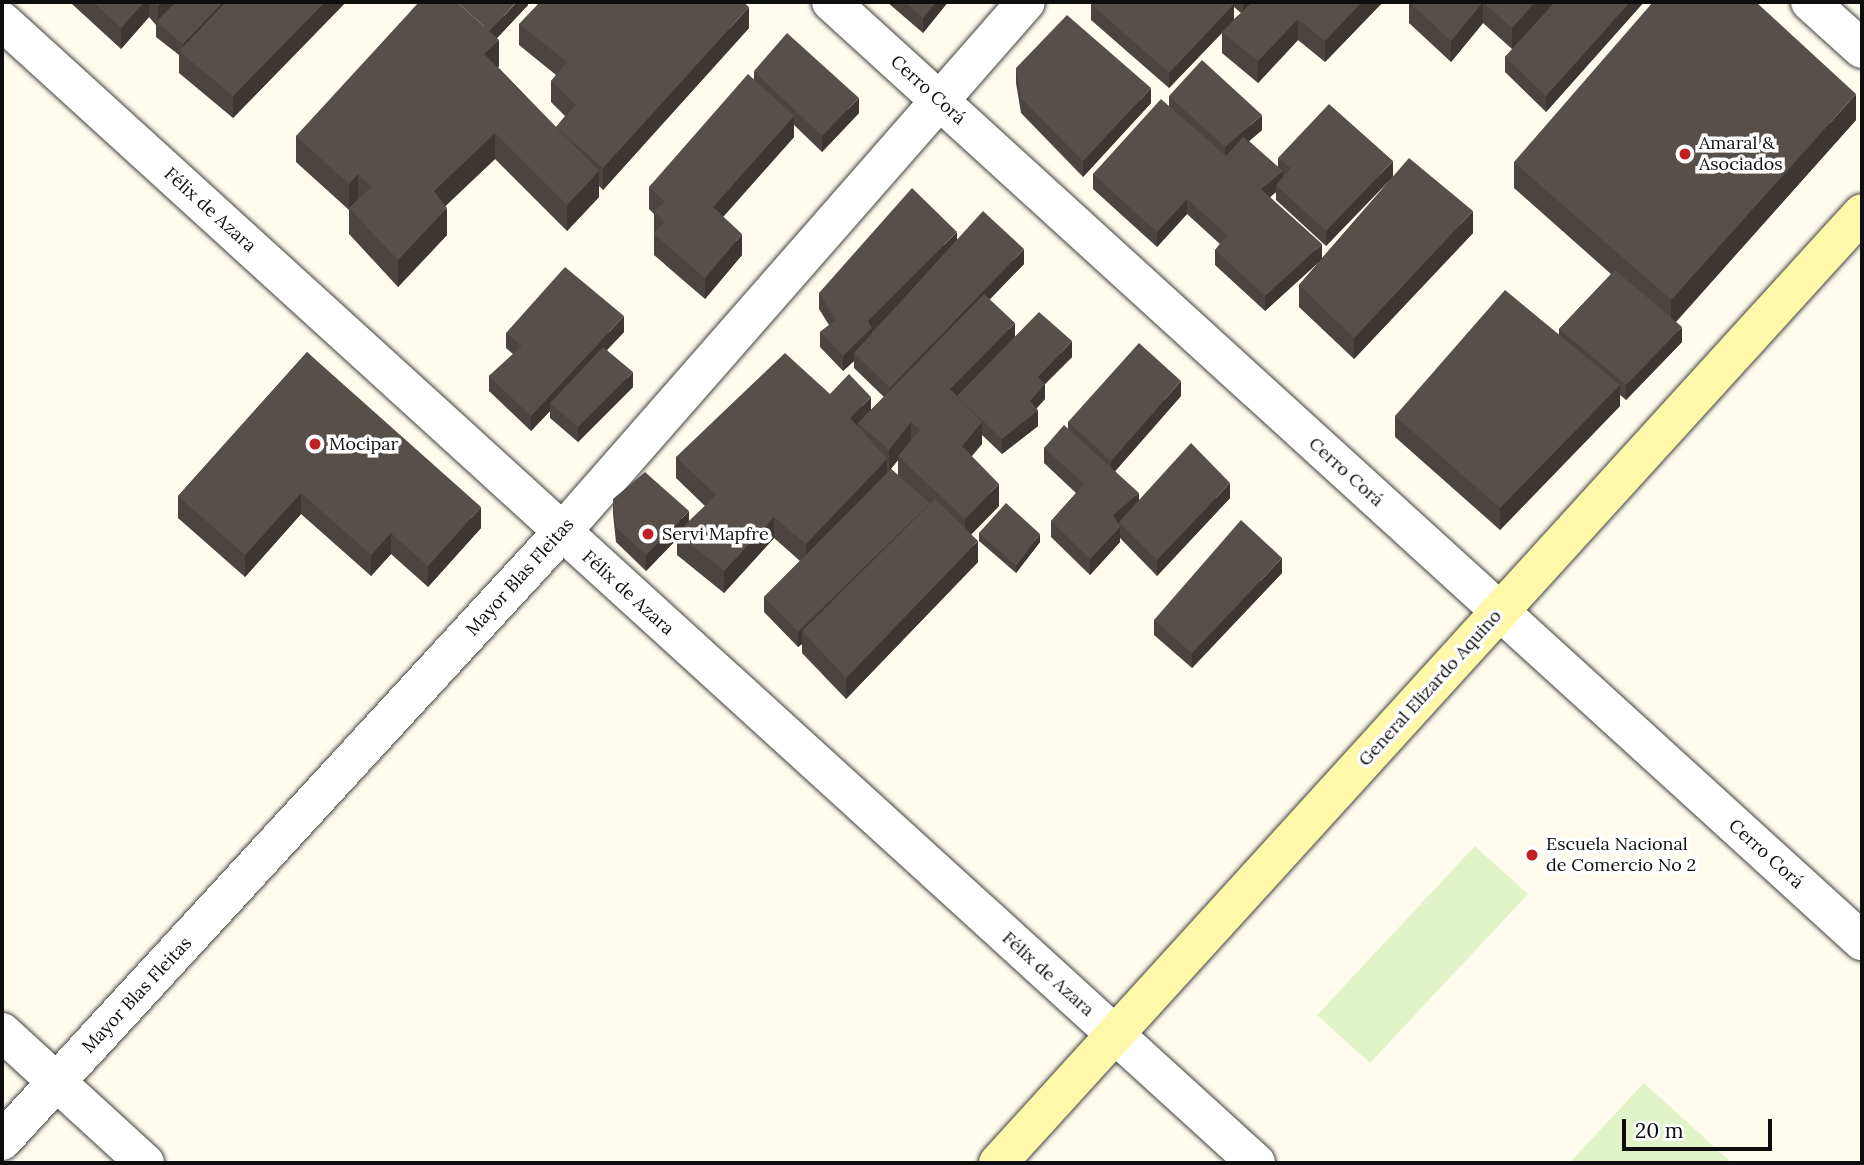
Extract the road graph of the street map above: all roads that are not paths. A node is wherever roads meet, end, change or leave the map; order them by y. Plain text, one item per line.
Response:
1 (831, 2) edge
2 (1026, 2) edge
3 (1810, 2) edge
4 (2, 21) edge
5 (1862, 49) edge
6 (938, 99) junction
7 (1862, 213) edge
8 (562, 532) junction
9 (1499, 611) junction
10 (1862, 941) edge
11 (2, 1032) edge
12 (1115, 1036) junction
13 (57, 1083) junction
14 (2, 1141) edge
15 (145, 1163) edge
16 (998, 1163) edge
17 (1256, 1163) edge

1 - 6 street, Cerro Corá
2 - 6 street, Mayor Blas Fleitas
3 - 5 street
4 - 8 street, Félix de Azara
6 - 8 street, Mayor Blas Fleitas
6 - 9 street, Cerro Corá
7 - 9 main road, General Elizardo Aquino
8 - 12 street, Félix de Azara
8 - 13 street, Mayor Blas Fleitas
9 - 10 street, Cerro Corá
9 - 12 main road, General Elizardo Aquino
11 - 13 street
12 - 16 main road, General Elizardo Aquino
12 - 17 street, Félix de Azara
13 - 14 street, Mayor Blas Fleitas
13 - 15 street

